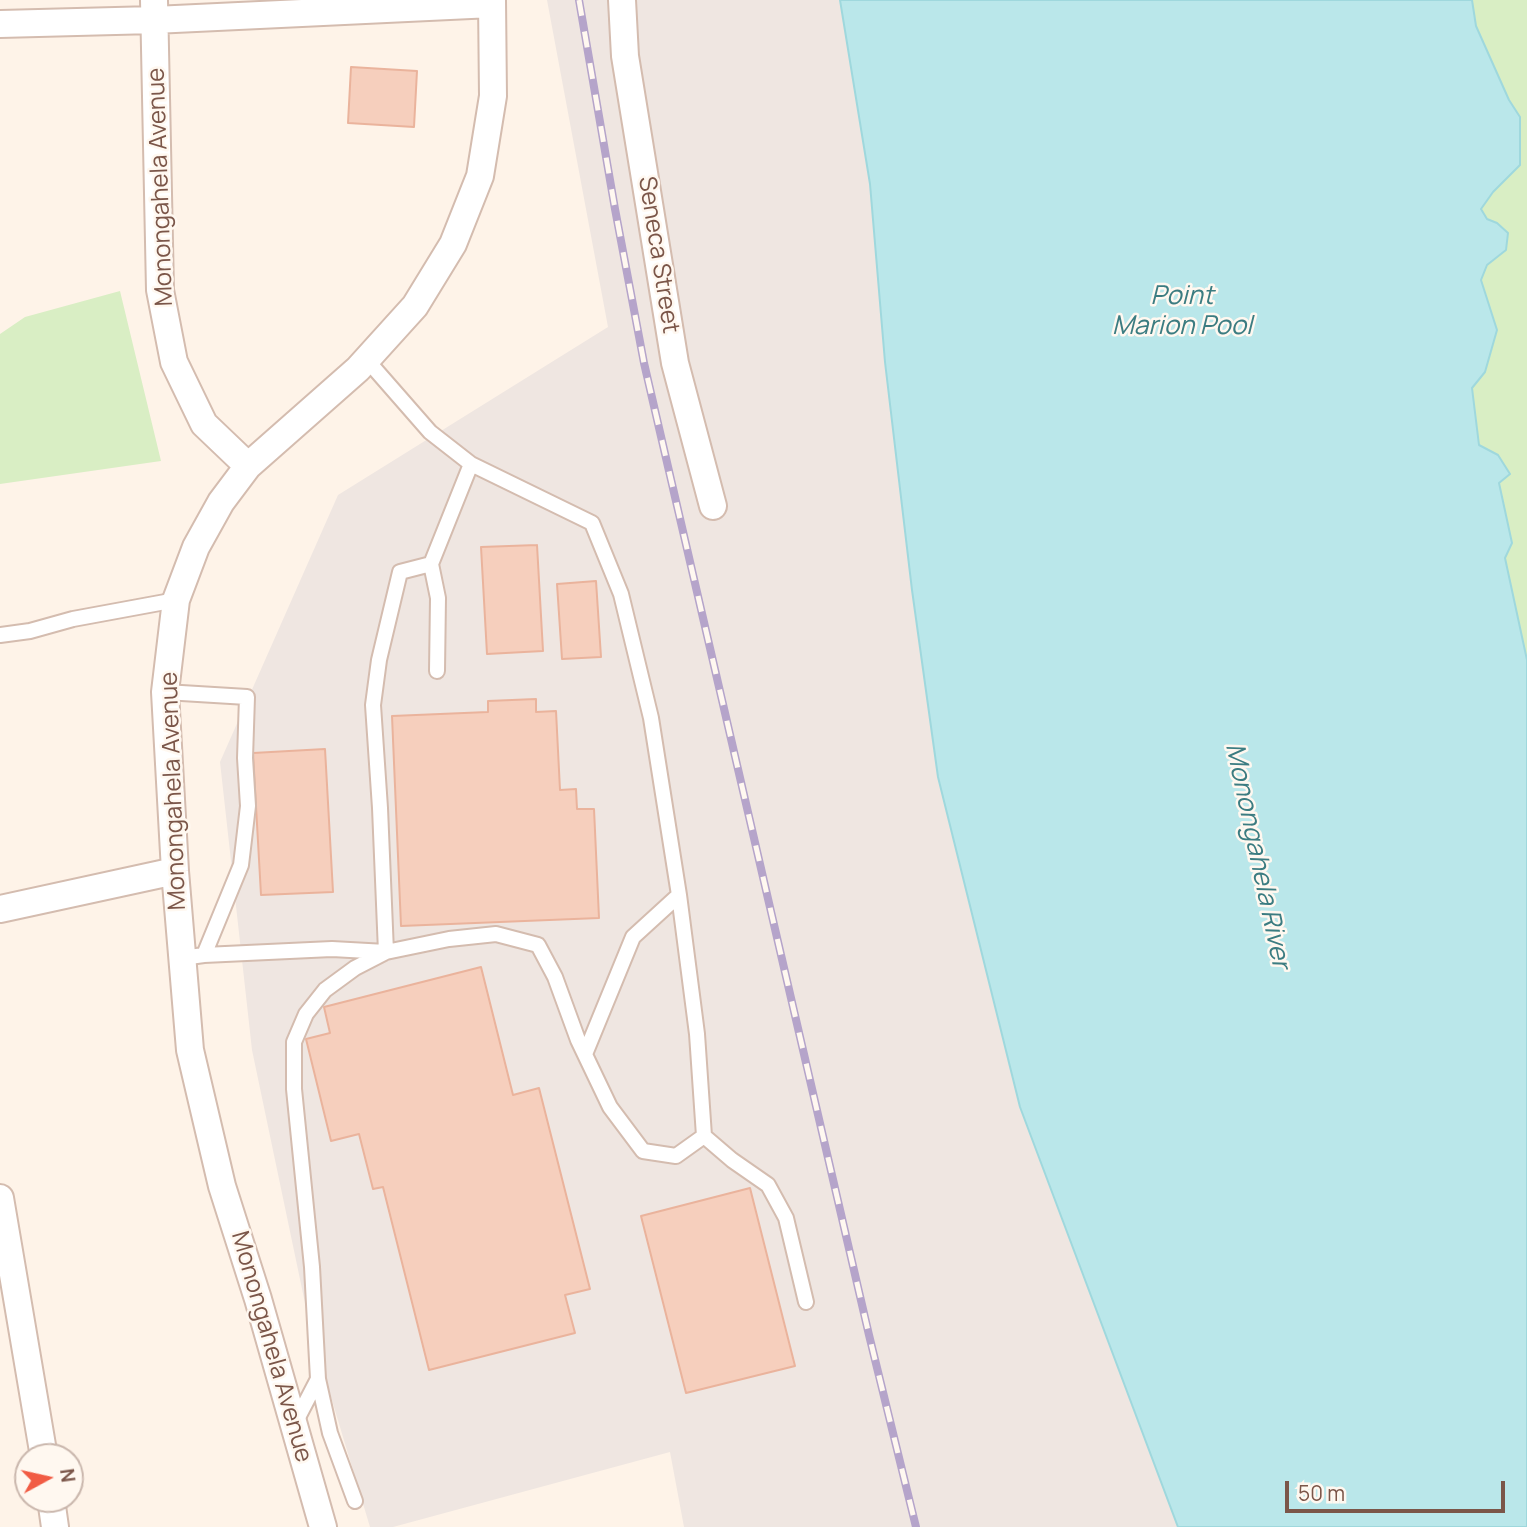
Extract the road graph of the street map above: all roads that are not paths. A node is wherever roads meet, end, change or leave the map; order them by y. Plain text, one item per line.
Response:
1 (622, 0) edge
2 (492, 2) edge
3 (154, 10) edge
4 (0, 24) edge
5 (367, 360) junction
6 (471, 464) junction
7 (248, 466) junction
8 (713, 506) dead end
9 (431, 564) junction
10 (176, 600) junction
11 (0, 635) edge
12 (437, 671) dead end
13 (165, 692) junction
14 (175, 870) junction
15 (678, 895) junction
16 (0, 909) edge
17 (386, 952) junction
18 (193, 956) junction
19 (585, 1054) junction
20 (704, 1136) junction
21 (0, 1198) edge
22 (806, 1302) dead end
23 (318, 1379) junction
24 (294, 1425) junction
25 (42, 1443) edge
26 (355, 1501) dead end
27 (323, 1527) edge

1 - 8 street, Seneca Street
2 - 3 street
2 - 5 street
3 - 4 street
3 - 7 street, Monongahela Avenue
5 - 6 lane
5 - 7 street
6 - 9 lane
6 - 15 lane
7 - 10 street, Monongahela Avenue
9 - 12 lane
9 - 17 lane
10 - 11 lane
10 - 13 street, Monongahela Avenue
13 - 14 street, Monongahela Avenue
13 - 18 lane
14 - 16 street
14 - 18 street, Monongahela Avenue
15 - 19 lane
15 - 20 lane
17 - 18 lane
17 - 19 lane
17 - 23 lane
18 - 24 street, Monongahela Avenue
19 - 20 lane
20 - 22 lane
21 - 25 street
23 - 24 lane
23 - 26 lane
24 - 27 street, Monongahela Avenue

